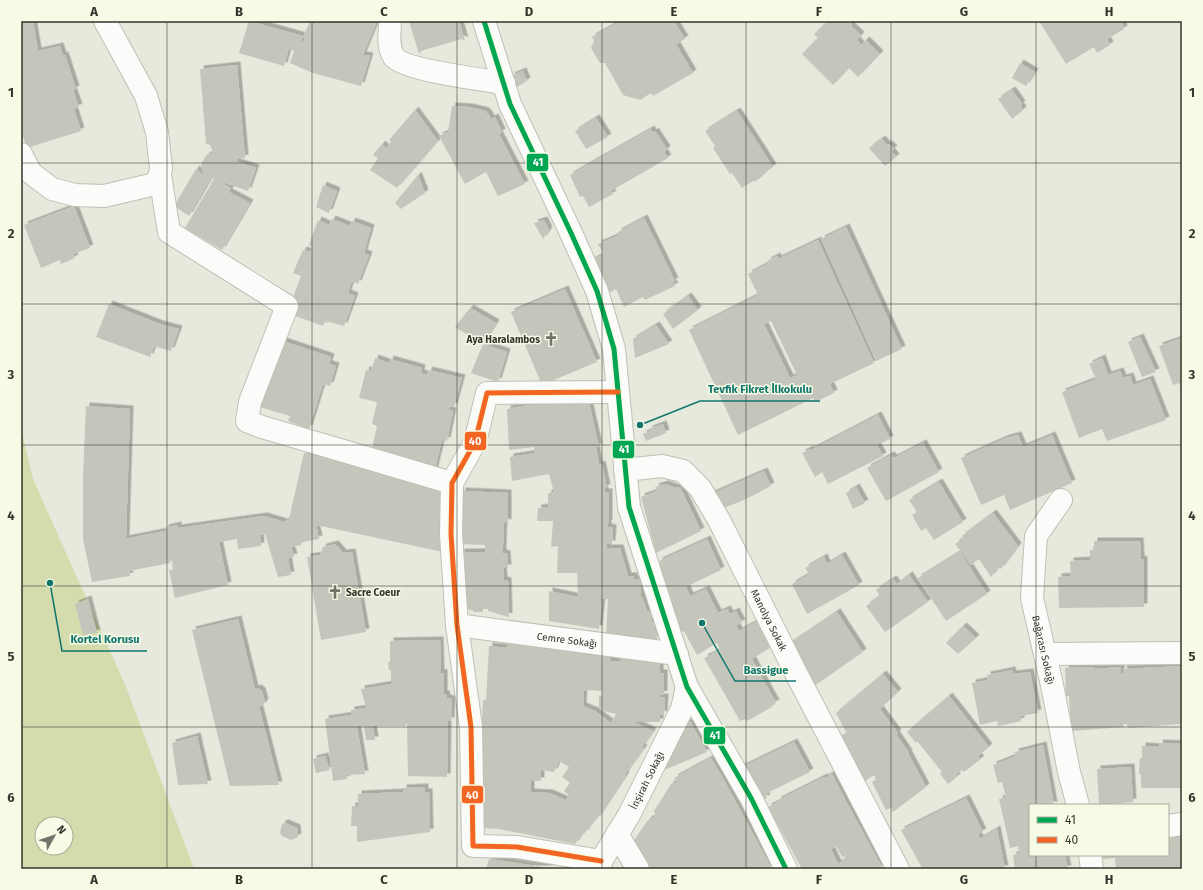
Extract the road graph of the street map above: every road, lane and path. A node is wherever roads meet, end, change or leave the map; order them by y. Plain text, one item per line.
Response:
1 (105, 21) edge
2 (390, 21) edge
3 (484, 21) edge
4 (504, 83) junction
5 (21, 154) edge
6 (160, 175) junction
7 (618, 392) junction
8 (625, 470) junction
9 (452, 483) junction
10 (1061, 500) dead end
11 (456, 625) junction
12 (1182, 653) edge
13 (677, 654) junction
14 (1045, 654) junction
15 (687, 687) junction
16 (1078, 804) edge
17 (1182, 824) edge
18 (1169, 826) edge
19 (617, 834) junction
20 (1090, 856) edge
21 (600, 865) edge
22 (638, 869) edge
23 (786, 869) edge
24 (898, 869) edge
25 (1092, 869) edge

1 - 6 street
2 - 4 street
3 - 4 street
4 - 7 street
5 - 6 street
6 - 9 street
7 - 8 street
7 - 9 street
8 - 13 street
8 - 24 street, Manolya Sokak
9 - 11 street
10 - 14 street, Bağarası Sokağı
11 - 13 street, Cemre Sokağı
11 - 21 street
12 - 14 street
13 - 15 street
14 - 16 street, Bağarası Sokağı
15 - 19 street, İnşirah Sokağı
15 - 23 street
17 - 18 street
19 - 21 street, İnşirah Sokağı
19 - 22 street
20 - 25 street

